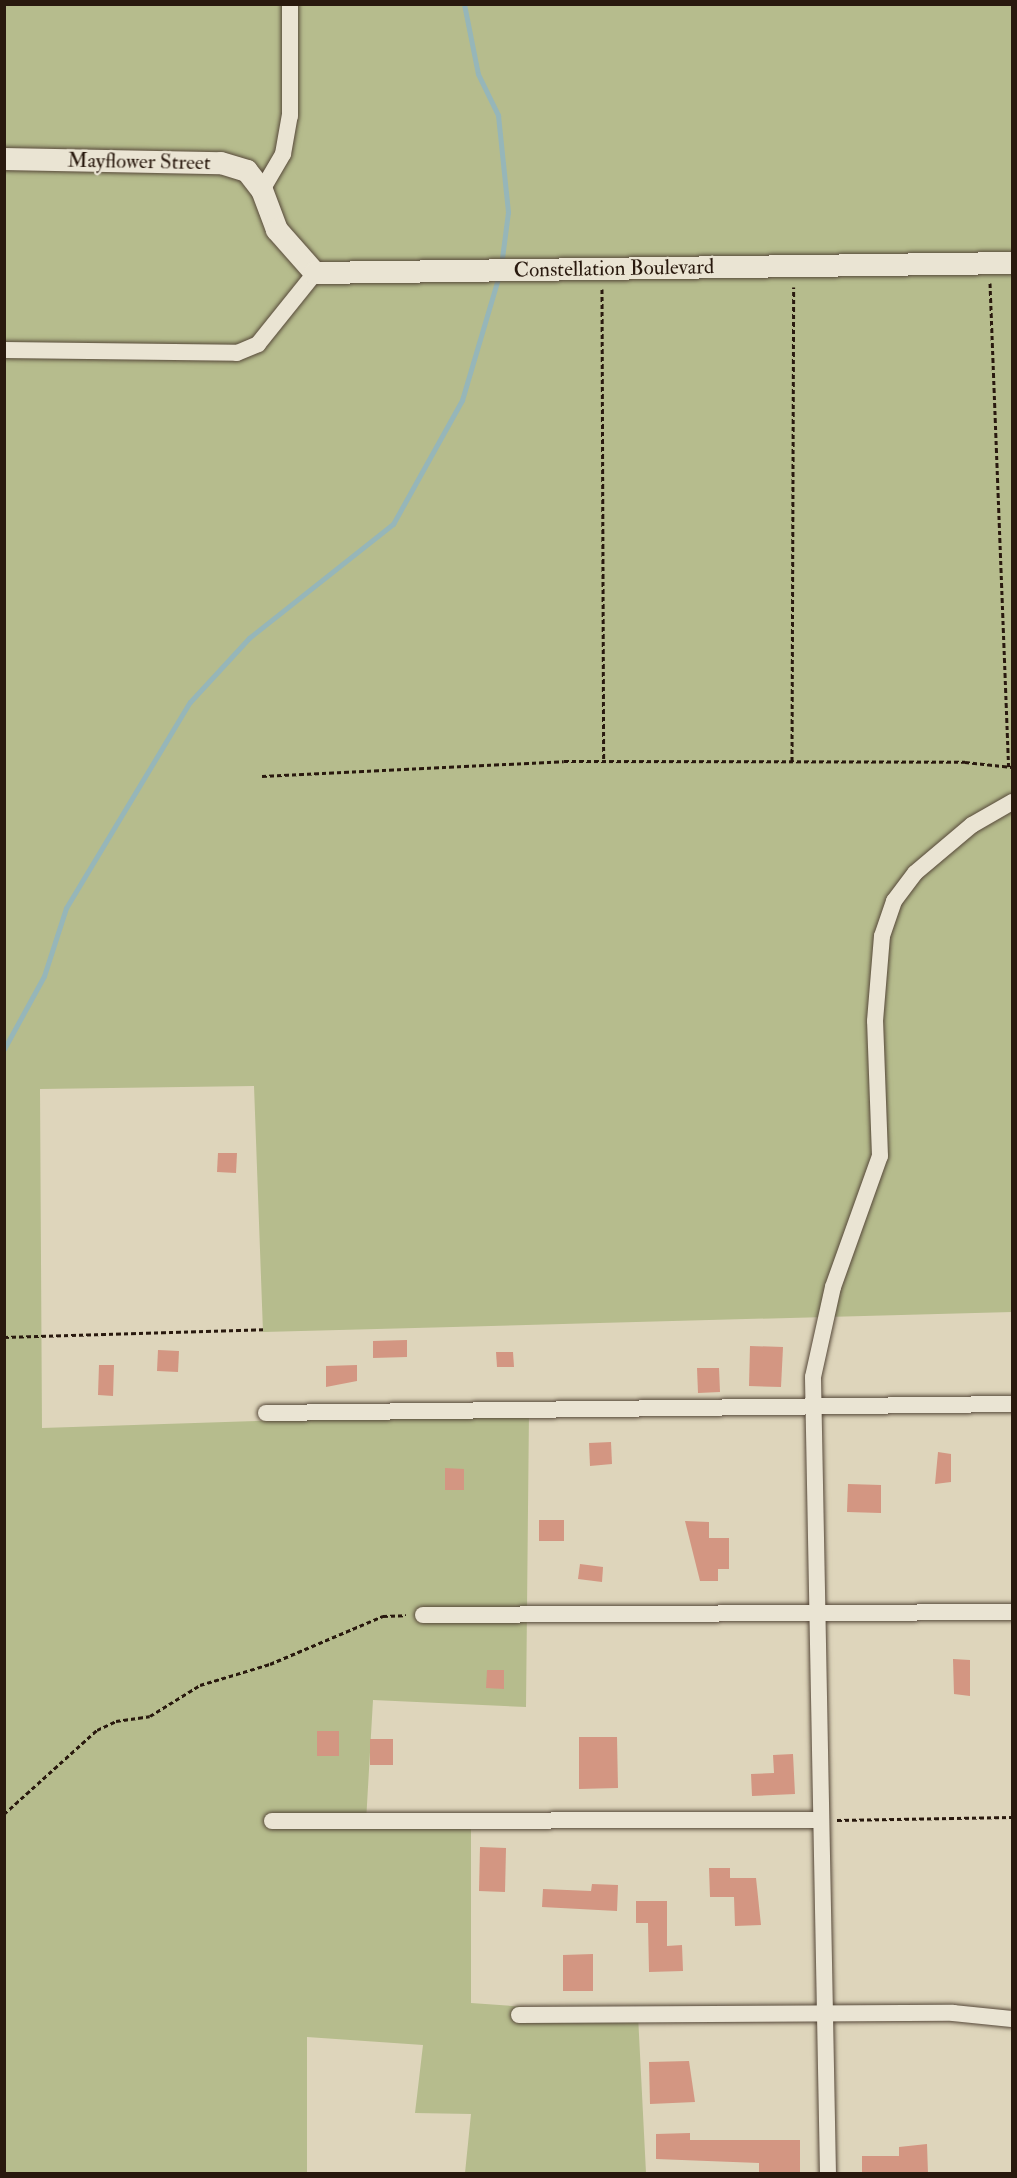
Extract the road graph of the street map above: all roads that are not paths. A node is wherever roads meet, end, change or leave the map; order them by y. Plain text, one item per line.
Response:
1 (290, 4) edge
2 (4, 159) edge
3 (262, 190) junction
4 (1012, 263) edge
5 (315, 273) junction
6 (4, 350) edge
7 (1012, 802) edge
8 (1012, 1404) edge
9 (811, 1406) junction
10 (266, 1413) dead end
11 (1012, 1612) edge
12 (814, 1613) junction
13 (423, 1615) road end
14 (819, 1820) junction
15 (272, 1821) dead end
16 (823, 2014) junction
17 (519, 2016) dead end
18 (1012, 2019) edge
19 (828, 2174) edge

1 - 3 street
2 - 3 street, Mayflower Street
3 - 5 street
4 - 5 street, Constellation Boulevard
5 - 6 street
7 - 9 street
8 - 9 street
9 - 10 street
9 - 12 street
11 - 12 street
12 - 13 street
12 - 14 street
14 - 15 street
14 - 16 street
16 - 17 street
16 - 18 street
16 - 19 street

